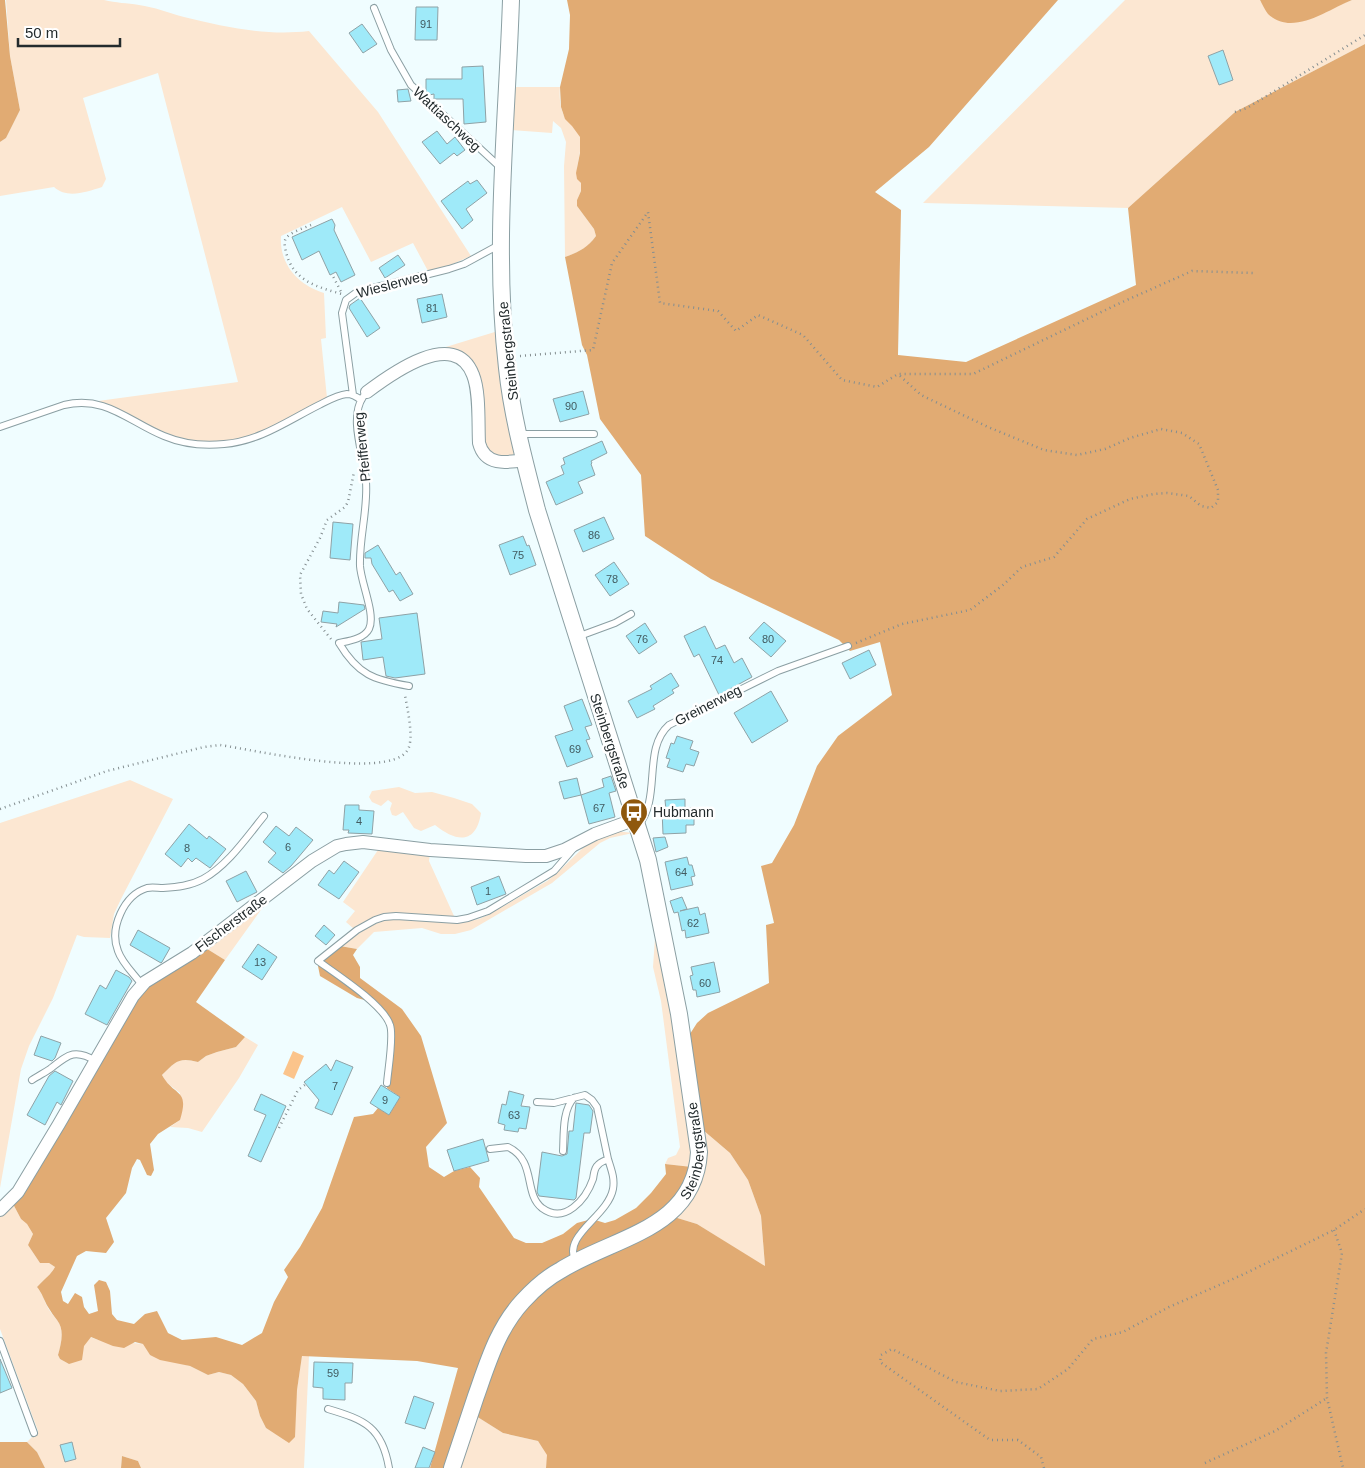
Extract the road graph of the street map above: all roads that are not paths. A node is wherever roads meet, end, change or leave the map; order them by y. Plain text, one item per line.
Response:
1 (511, 0) edge
2 (374, 8) dead end
3 (503, 170) junction
4 (500, 244) junction
5 (352, 395) junction
6 (364, 396) junction
7 (0, 427) edge
8 (519, 434) junction
9 (594, 434) dead end
10 (524, 460) junction
11 (631, 614) dead end
12 (577, 637) junction
13 (848, 646) road end
14 (407, 686) road end
15 (264, 816) dead end
16 (637, 822) junction
17 (578, 843) junction
18 (142, 985) junction
19 (96, 1061) junction
20 (32, 1080) dead end
21 (387, 1083) dead end
22 (575, 1097) junction
23 (537, 1102) dead end
24 (490, 1149) dead end
25 (563, 1151) dead end
26 (608, 1159) junction
27 (0, 1210) edge
28 (576, 1262) junction
29 (0, 1341) edge
30 (328, 1408) dead end
31 (34, 1433) dead end
32 (389, 1468) edge
33 (452, 1468) edge

1 - 3 street, Steinbergstraße
2 - 3 lane, Wattiaschweg
3 - 4 street, Steinbergstraße
4 - 5 lane, Wieslerweg
4 - 8 street, Steinbergstraße
5 - 6 lane
5 - 7 lane
6 - 10 street, Pfeifferweg
6 - 14 lane, Pfeifferweg
8 - 9 lane
8 - 10 street, Steinbergstraße
10 - 12 street, Steinbergstraße
11 - 12 lane
12 - 16 street, Steinbergstraße
13 - 16 lane, Greinerweg
15 - 18 lane
16 - 17 street, Fischerstraße
16 - 28 street, Steinbergstraße
17 - 18 street, Fischerstraße
17 - 21 lane, Fischerstraße
18 - 19 street, Fischerstraße
19 - 20 lane
19 - 27 street, Fischerstraße
22 - 23 lane
22 - 25 lane
22 - 26 lane
24 - 26 lane
26 - 28 lane
28 - 33 street, Steinbergstraße
29 - 31 lane
30 - 32 lane

